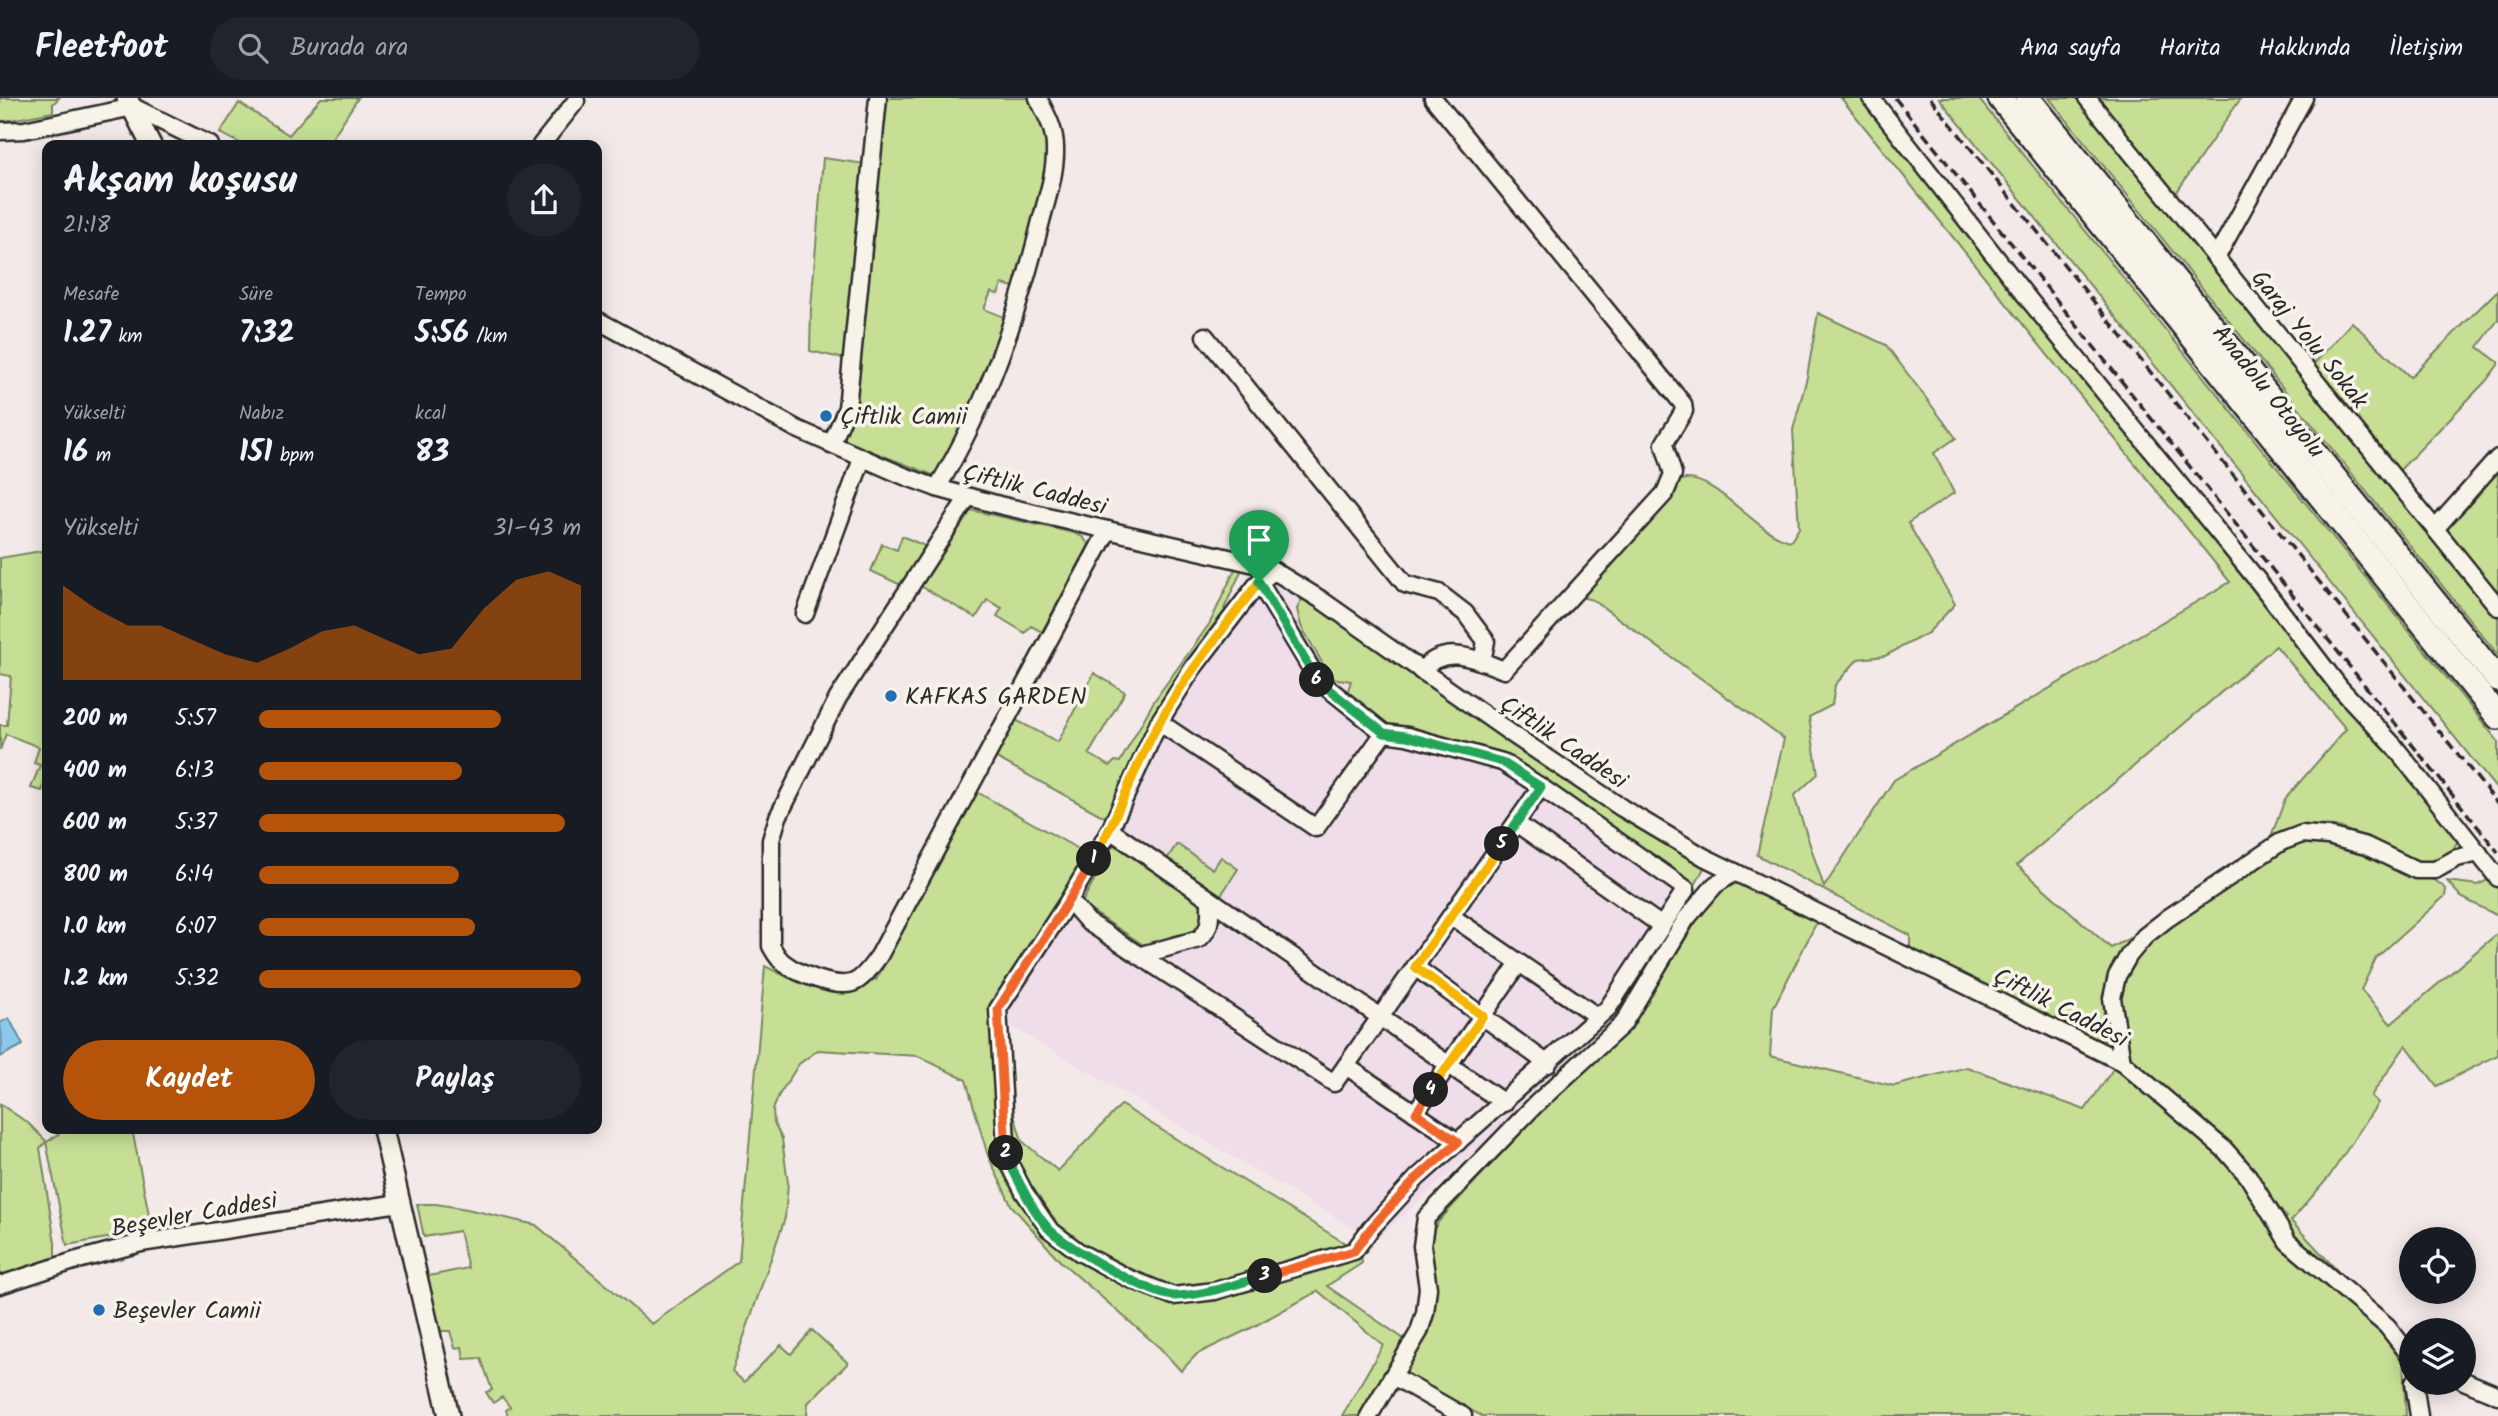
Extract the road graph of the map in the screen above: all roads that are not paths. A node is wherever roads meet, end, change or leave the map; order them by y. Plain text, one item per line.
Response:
1 (878, 98) edge
2 (1038, 98) edge
3 (1433, 98) edge
4 (1871, 98) edge
5 (2000, 98) edge
6 (2028, 98) edge
7 (2087, 98) edge
8 (2304, 98) edge
9 (576, 101) dead end
10 (130, 103) edge
11 (0, 131) edge
12 (148, 140) edge
13 (200, 140) edge
14 (545, 140) edge
15 (2216, 258) junction
16 (602, 323) edge
17 (1205, 336) dead end
18 (831, 445) junction
19 (2498, 458) edge
20 (862, 459) junction
21 (937, 488) junction
22 (968, 497) junction
23 (2435, 529) junction
24 (1108, 530) junction
25 (1274, 571) junction
26 (1259, 582) junction
27 (2498, 607) edge
28 (805, 614) dead end
29 (1482, 662) junction
30 (1421, 671) junction
31 (2498, 680) edge
32 (2498, 717) edge
33 (1159, 722) junction
34 (1384, 733) junction
35 (1541, 787) junction
36 (1516, 823) junction
37 (1110, 830) junction
38 (2479, 853) junction
39 (1735, 872) junction
40 (2498, 878) edge
41 (1069, 900) junction
42 (1210, 901) junction
43 (1451, 916) junction
44 (1662, 926) junction
45 (1141, 955) junction
46 (1519, 963) junction
47 (1415, 967) junction
48 (1483, 1016) junction
49 (1598, 1017) junction
50 (1380, 1018) junction
51 (2122, 1062) junction
52 (1548, 1064) junction
53 (1449, 1065) junction
54 (1346, 1066) junction
55 (1504, 1103) junction
56 (1416, 1113) junction
57 (384, 1134) edge
58 (1458, 1142) junction
59 (399, 1203) junction
60 (0, 1285) edge
61 (2399, 1344) edge
62 (1393, 1376) junction
63 (2476, 1386) edge
64 (2416, 1395) edge
65 (2498, 1395) edge
66 (449, 1416) edge
67 (1369, 1416) edge
68 (1463, 1416) edge
69 (2419, 1416) edge

1 - 18 street
2 - 21 street
3 - 29 street
4 - 38 street
5 - 32 highway, Anadolu Otoyolu
6 - 31 highway, Anadolu Otoyolu
7 - 15 street, Garaj Yolu Sokak
8 - 15 street
9 - 14 street
10 - 11 street
10 - 12 main road
10 - 13 street
15 - 23 street, Garaj Yolu Sokak
16 - 18 street, Çiftlik Caddesi
17 - 29 street
18 - 20 street, Çiftlik Caddesi
19 - 23 street
20 - 21 street, Çiftlik Caddesi
20 - 28 street
21 - 22 street, Çiftlik Caddesi
22 - 24 street, Çiftlik Caddesi
22 - 24 street
23 - 27 street, Garaj Yolu Sokak
24 - 25 street, Çiftlik Caddesi
25 - 26 street
25 - 30 street, Çiftlik Caddesi
26 - 33 street
26 - 34 street
29 - 30 street
30 - 39 street, Çiftlik Caddesi
33 - 34 street
33 - 37 street
34 - 35 street
35 - 36 street
35 - 44 street
36 - 43 street
36 - 44 street
37 - 41 street
37 - 42 street
38 - 40 street
38 - 51 street
39 - 51 street, Çiftlik Caddesi
39 - 62 street
41 - 45 street
41 - 58 street
42 - 45 street
42 - 50 street
43 - 46 street
43 - 47 street
44 - 49 street
45 - 54 street
46 - 48 street
46 - 49 street
47 - 48 street
47 - 50 street
48 - 52 street
48 - 53 street
49 - 52 street
50 - 53 street
50 - 54 street
51 - 61 street, Çiftlik Caddesi
52 - 55 street
53 - 55 street
53 - 56 street
54 - 56 street
55 - 58 street
56 - 58 street
57 - 59 main road
59 - 60 street, Beşevler Caddesi
59 - 66 main road
62 - 67 street
62 - 68 street
63 - 65 street
64 - 69 street

